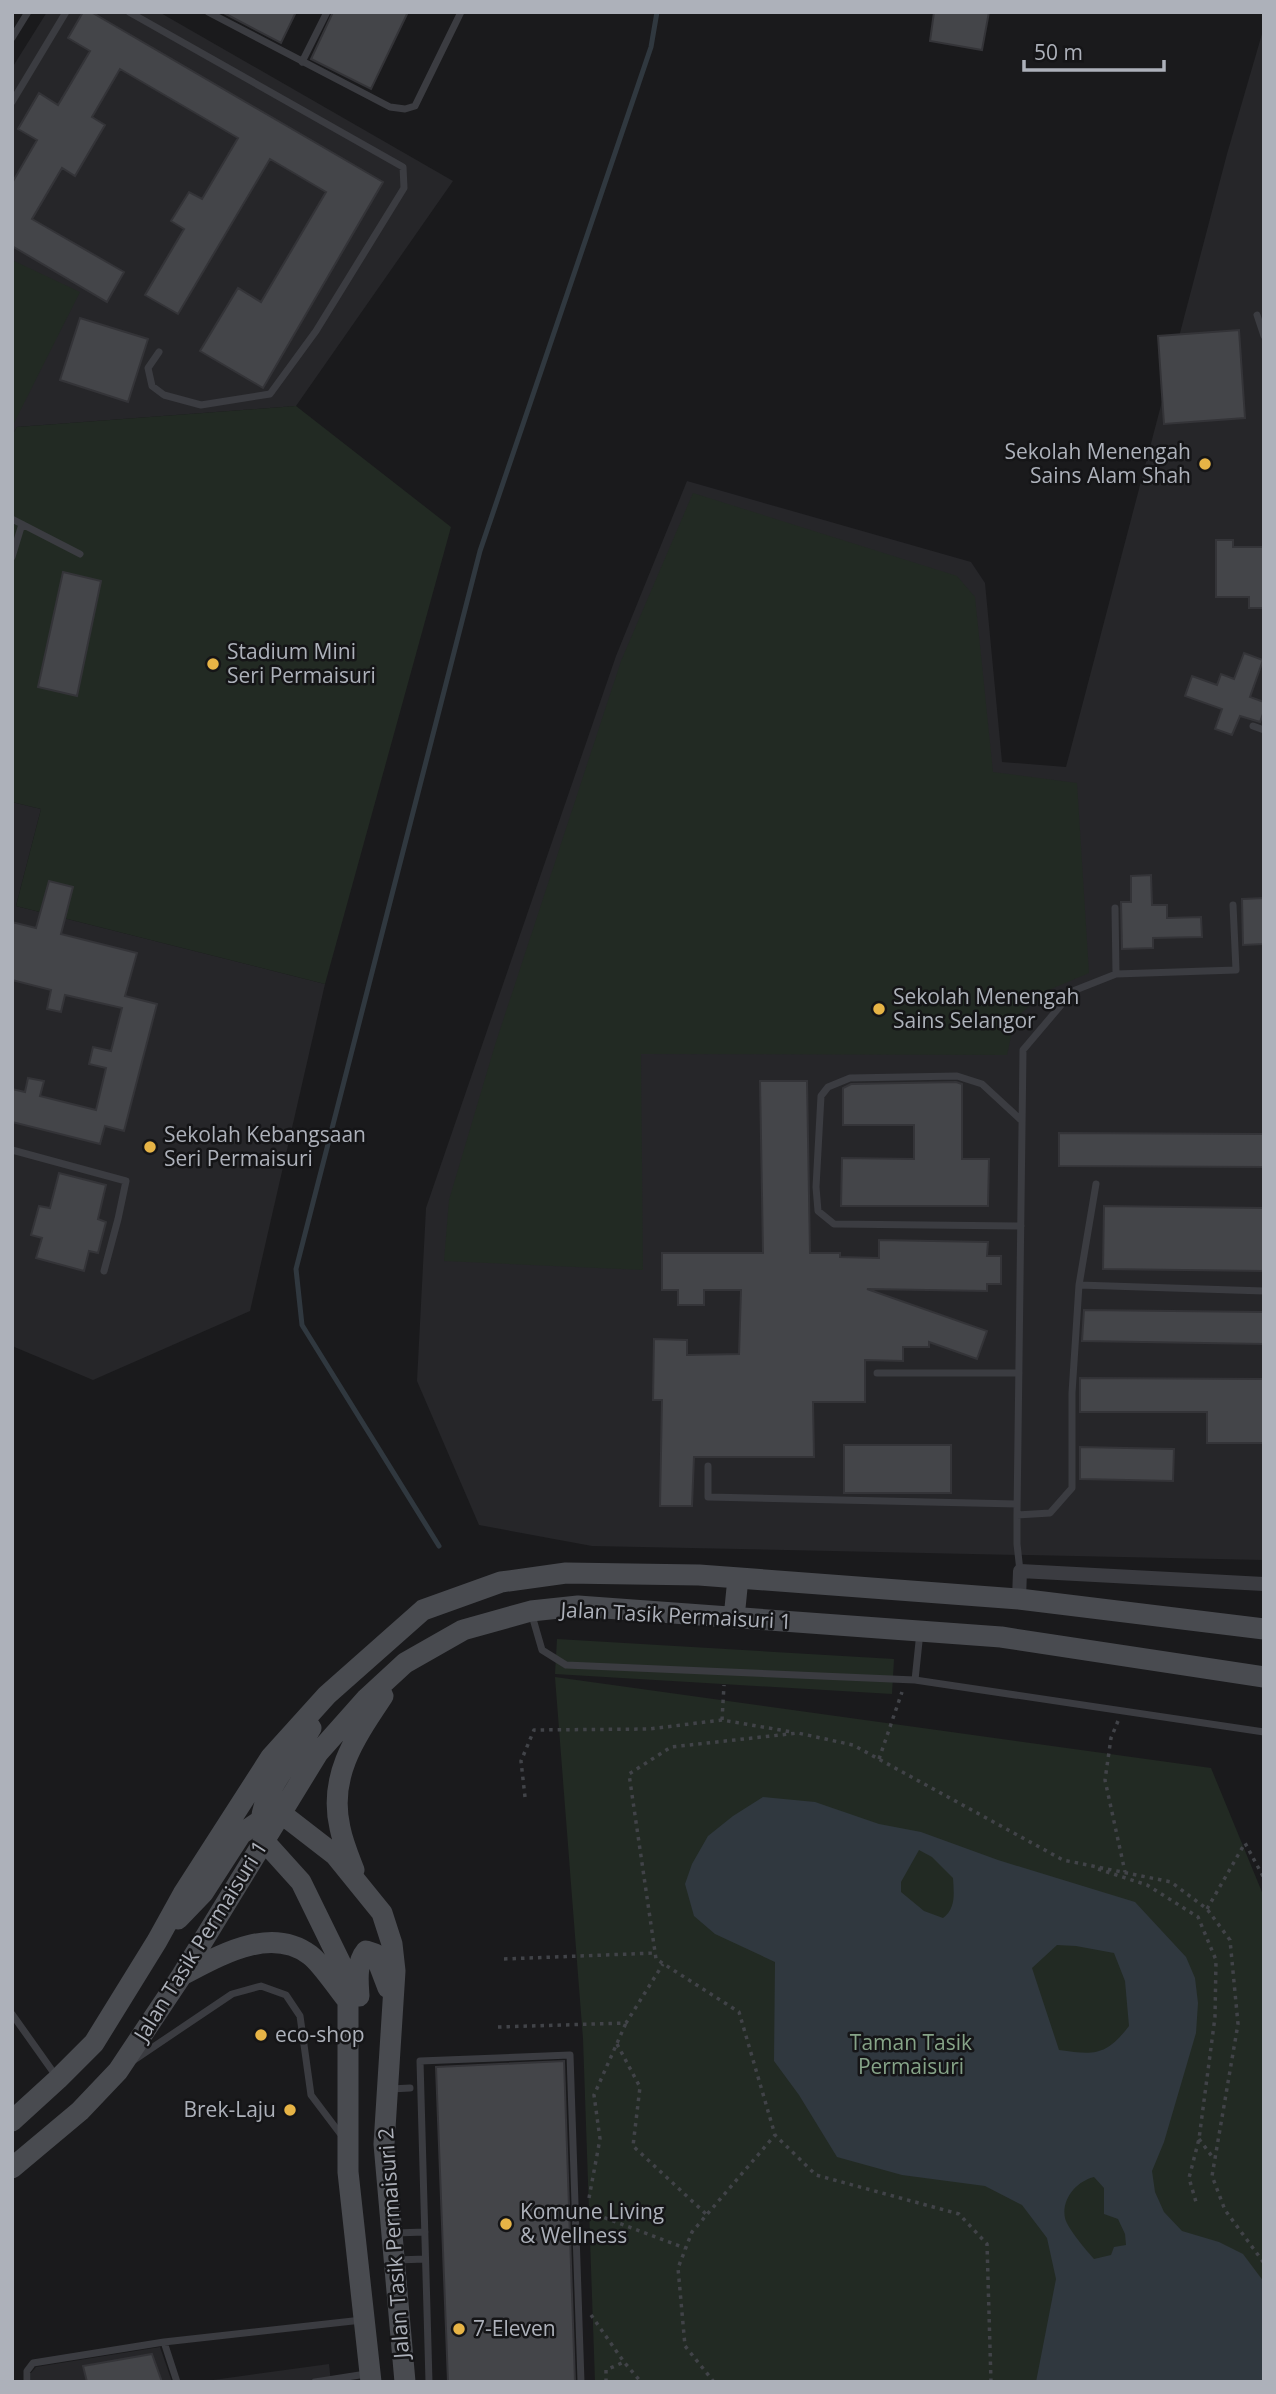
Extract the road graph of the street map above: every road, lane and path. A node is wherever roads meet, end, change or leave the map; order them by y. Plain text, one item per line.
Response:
1 (29, 12) edge
2 (66, 12) edge
3 (130, 12) edge
4 (208, 12) edge
5 (327, 12) edge
6 (461, 12) edge
7 (12, 38) edge
8 (302, 62) junction
9 (12, 102) edge
10 (1257, 315) dead end
11 (1264, 336) edge
12 (159, 352) dead end
13 (12, 519) edge
14 (22, 524) junction
15 (80, 554) dead end
16 (12, 557) edge
17 (1252, 726) dead end
18 (1264, 730) edge
19 (1233, 905) dead end
20 (1115, 908) dead end
21 (1116, 974) junction
22 (1022, 1122) junction
23 (12, 1150) edge
24 (1096, 1184) dead end
25 (1021, 1226) junction
26 (104, 1270) dead end
27 (1079, 1284) junction
28 (1264, 1292) edge
29 (877, 1373) dead end
30 (1019, 1373) junction
31 (708, 1466) dead end
32 (1017, 1504) junction
33 (1017, 1515) junction
34 (1020, 1571) junction
35 (738, 1578) junction
36 (1264, 1584) edge
37 (1019, 1599) junction
38 (531, 1611) junction
39 (734, 1618) junction
40 (1264, 1629) edge
41 (920, 1631) junction
42 (405, 1662) junction
43 (1264, 1677) edge
44 (915, 1680) junction
45 (724, 1689) dead end
46 (327, 1695) junction
47 (897, 1709) dead end
48 (1122, 1711) junction
49 (722, 1720) junction
50 (1264, 1732) edge
51 (797, 1733) junction
52 (878, 1759) junction
53 (525, 1797) dead end
54 (282, 1814) junction
55 (262, 1831) junction
56 (1079, 1863) junction
57 (1125, 1872) junction
58 (1264, 1878) edge
59 (358, 1884) junction
60 (1207, 1909) junction
61 (157, 1941) junction
62 (655, 1953) junction
63 (505, 1959) dead end
64 (663, 1963) junction
65 (182, 1975) junction
66 (348, 2001) junction
67 (393, 2001) junction
68 (12, 2014) edge
69 (626, 2023) junction
70 (498, 2027) dead end
71 (617, 2044) junction
72 (118, 2071) junction
73 (58, 2079) junction
74 (410, 2088) dead end
75 (387, 2089) junction
76 (348, 2117) junction
77 (12, 2121) edge
78 (775, 2135) junction
79 (1199, 2139) junction
80 (347, 2142) junction
81 (1214, 2159) junction
82 (12, 2168) edge
83 (1196, 2202) dead end
84 (707, 2214) junction
85 (425, 2232) junction
86 (391, 2234) junction
87 (685, 2248) junction
88 (425, 2259) junction
89 (393, 2260) junction
90 (1264, 2263) edge
91 (584, 2306) dead end
92 (364, 2319) junction
93 (164, 2342) junction
94 (624, 2362) junction
95 (370, 2377) edge
96 (27, 2382) edge
97 (177, 2382) edge
98 (315, 2382) edge
99 (405, 2382) edge
100 (429, 2382) edge
101 (581, 2382) edge
102 (606, 2382) edge
103 (641, 2382) edge
104 (714, 2382) edge
105 (991, 2382) edge

1 - 7 lane
2 - 9 lane
3 - 12 lane
4 - 8 lane
5 - 8 lane
6 - 8 lane
10 - 11 lane
13 - 14 lane
14 - 15 lane
14 - 16 lane
17 - 18 lane
19 - 21 lane
20 - 21 lane
21 - 22 lane
22 - 25 lane
22 - 25 lane
23 - 26 lane
24 - 27 lane
25 - 30 lane
27 - 28 lane
27 - 33 lane
29 - 30 lane
30 - 32 lane
31 - 32 lane
32 - 33 lane
33 - 34 lane
34 - 36 street
34 - 37 street
35 - 37 main road, Jalan Tasik Permaisuri 1
35 - 39 main road
35 - 46 main road, Jalan Tasik Permaisuri 1
37 - 40 main road, Jalan Tasik Permaisuri 1
38 - 39 main road, Jalan Tasik Permaisuri 1
38 - 42 main road, Jalan Tasik Permaisuri 1
38 - 44 lane
39 - 41 main road, Jalan Tasik Permaisuri 1
41 - 43 main road, Jalan Tasik Permaisuri 1
41 - 44 lane
42 - 54 main road, Jalan Tasik Permaisuri 1
42 - 59 main road
44 - 48 lane
45 - 49 path
46 - 55 main road, Jalan Tasik Permaisuri 1
46 - 61 main road, Jalan Tasik Permaisuri 1
47 - 52 path
48 - 50 lane
48 - 57 path
49 - 51 path
49 - 53 path
51 - 52 path
51 - 62 path
52 - 56 path
54 - 55 main road
54 - 59 main road, Jalan Tasik Permaisuri 2
55 - 61 main road
55 - 65 main road, Jalan Tasik Permaisuri 1
55 - 66 main road, Jalan Tasik Permaisuri 2
56 - 57 path
56 - 79 path
57 - 60 path
58 - 60 path
59 - 67 main road, Jalan Tasik Permaisuri 2
60 - 81 path
61 - 73 main road, Jalan Tasik Permaisuri 1
62 - 63 path
62 - 64 path
64 - 69 path
64 - 78 path
65 - 66 main road
65 - 72 main road, Jalan Tasik Permaisuri 1
66 - 76 main road, Jalan Tasik Permaisuri 2
67 - 75 main road, Jalan Tasik Permaisuri 2
67 - 76 main road
68 - 73 lane
69 - 70 path
69 - 71 path
71 - 84 path
71 - 87 path
72 - 80 lane
72 - 82 main road, Jalan Tasik Permaisuri 1
73 - 77 main road, Jalan Tasik Permaisuri 1
74 - 75 lane
75 - 86 main road, Jalan Tasik Permaisuri 2
76 - 80 main road, Jalan Tasik Permaisuri 2
78 - 84 path
78 - 105 path
79 - 81 path
79 - 83 path
80 - 92 main road, Jalan Tasik Permaisuri 2
81 - 90 path
84 - 87 path
85 - 86 lane
85 - 88 lane
85 - 101 lane
86 - 89 main road, Jalan Tasik Permaisuri 2
87 - 104 path
88 - 89 lane
88 - 100 lane
89 - 99 main road, Jalan Tasik Permaisuri 2
91 - 94 path
92 - 93 lane
92 - 95 main road, Jalan Tasik Permaisuri 2
93 - 96 lane
93 - 97 lane
94 - 102 path
94 - 103 path
95 - 98 lane

